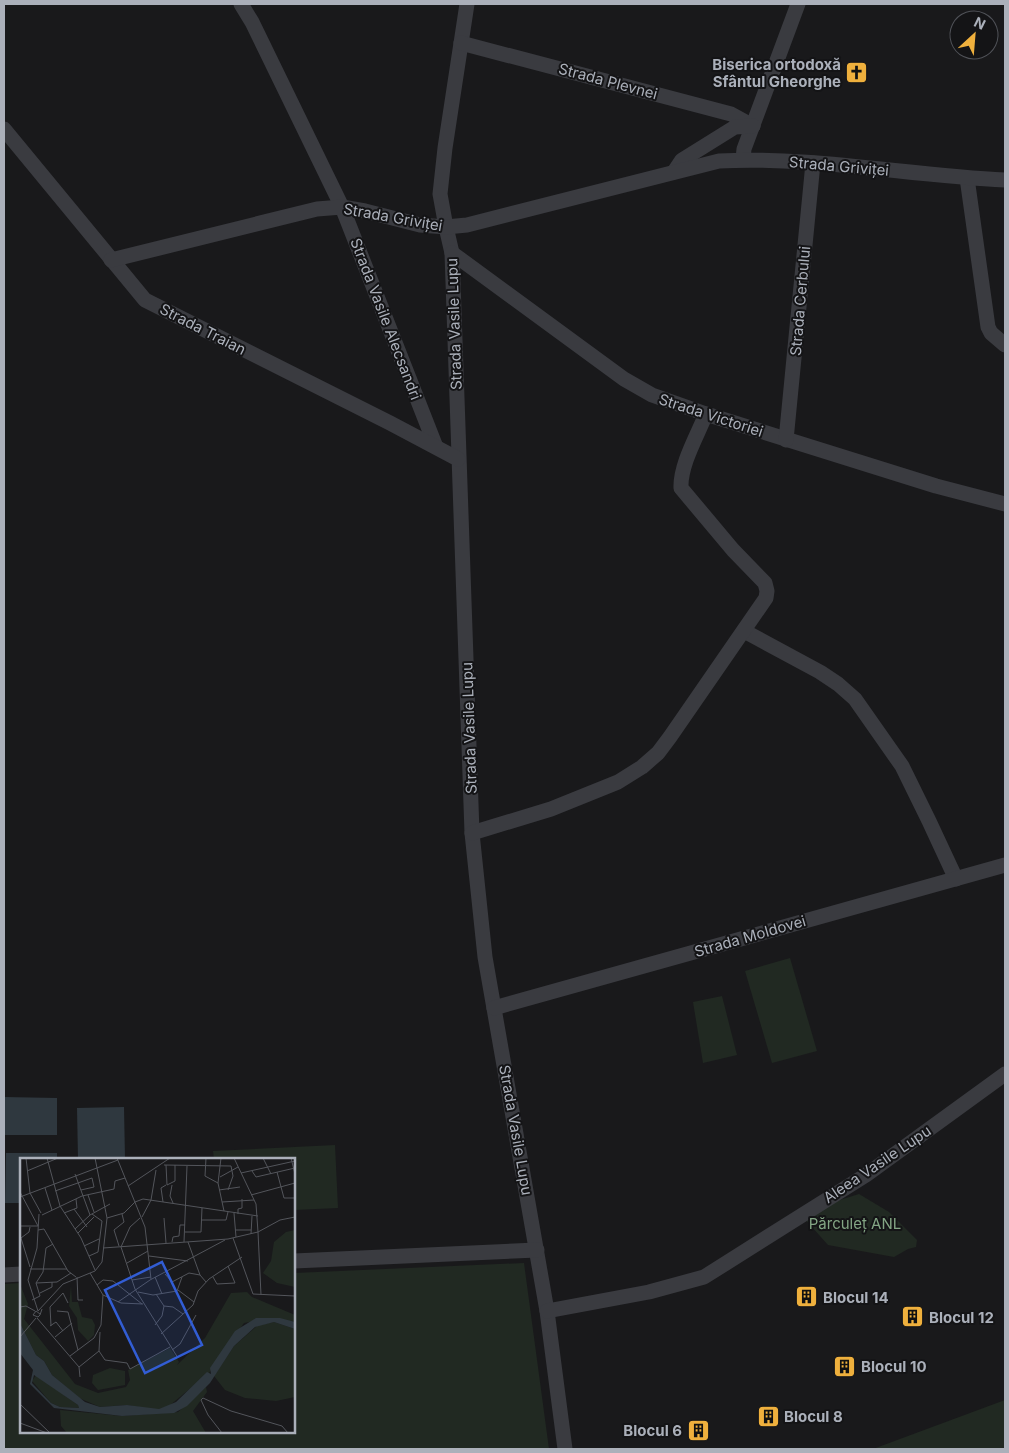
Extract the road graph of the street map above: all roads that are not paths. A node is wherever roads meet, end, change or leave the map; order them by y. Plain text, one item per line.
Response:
1 (241, 4) edge
2 (467, 4) edge
3 (798, 4) edge
4 (461, 43) junction
5 (753, 126) junction
6 (4, 129) edge
7 (742, 160) junction
8 (813, 163) junction
9 (674, 172) junction
10 (967, 178) junction
11 (1005, 180) edge
12 (342, 207) junction
13 (446, 227) junction
14 (452, 253) junction
15 (111, 260) junction
16 (1005, 345) edge
17 (706, 414) junction
18 (786, 440) junction
19 (436, 448) junction
20 (458, 459) junction
21 (1005, 504) edge
22 (744, 631) junction
23 (472, 833) junction
24 (1005, 866) edge
25 (956, 879) junction
26 (494, 1008) junction
27 (1005, 1074) edge
28 (537, 1250) junction
29 (295, 1261) edge
30 (20, 1274) edge
31 (4, 1275) edge
32 (547, 1311) junction
33 (565, 1449) edge

1 - 12 street, Strada Vasile Alecsandri
2 - 4 street, Strada Vasile Lupu
3 - 5 street
4 - 5 street, Strada Plevnei
4 - 13 street, Strada Vasile Lupu
5 - 7 street
5 - 9 street
6 - 15 street, Strada Traian
7 - 8 street, Strada Griviței
7 - 9 street, Strada Griviței
8 - 10 street, Strada Griviței
8 - 18 street, Strada Cerbului
9 - 13 street, Strada Griviței
10 - 11 street, Strada Griviței
10 - 16 street
12 - 13 street, Strada Griviței
12 - 15 street, Strada Griviței
12 - 19 street, Strada Vasile Alecsandri
13 - 14 street, Strada Vasile Lupu
14 - 17 street, Strada Victoriei
14 - 20 street, Strada Vasile Lupu
15 - 19 street, Strada Traian
17 - 18 street, Strada Victoriei
17 - 22 street
18 - 21 street, Strada Victoriei
19 - 20 street, Strada Traian
20 - 23 street, Strada Vasile Lupu
22 - 23 street
22 - 25 street
23 - 26 street, Strada Vasile Lupu
24 - 25 street, Strada Moldovei
25 - 26 street, Strada Moldovei
26 - 28 street, Strada Vasile Lupu
27 - 32 street, Aleea Vasile Lupu
28 - 29 street
28 - 32 street, Strada Vasile Lupu
30 - 31 street
32 - 33 street, Strada Vasile Lupu

